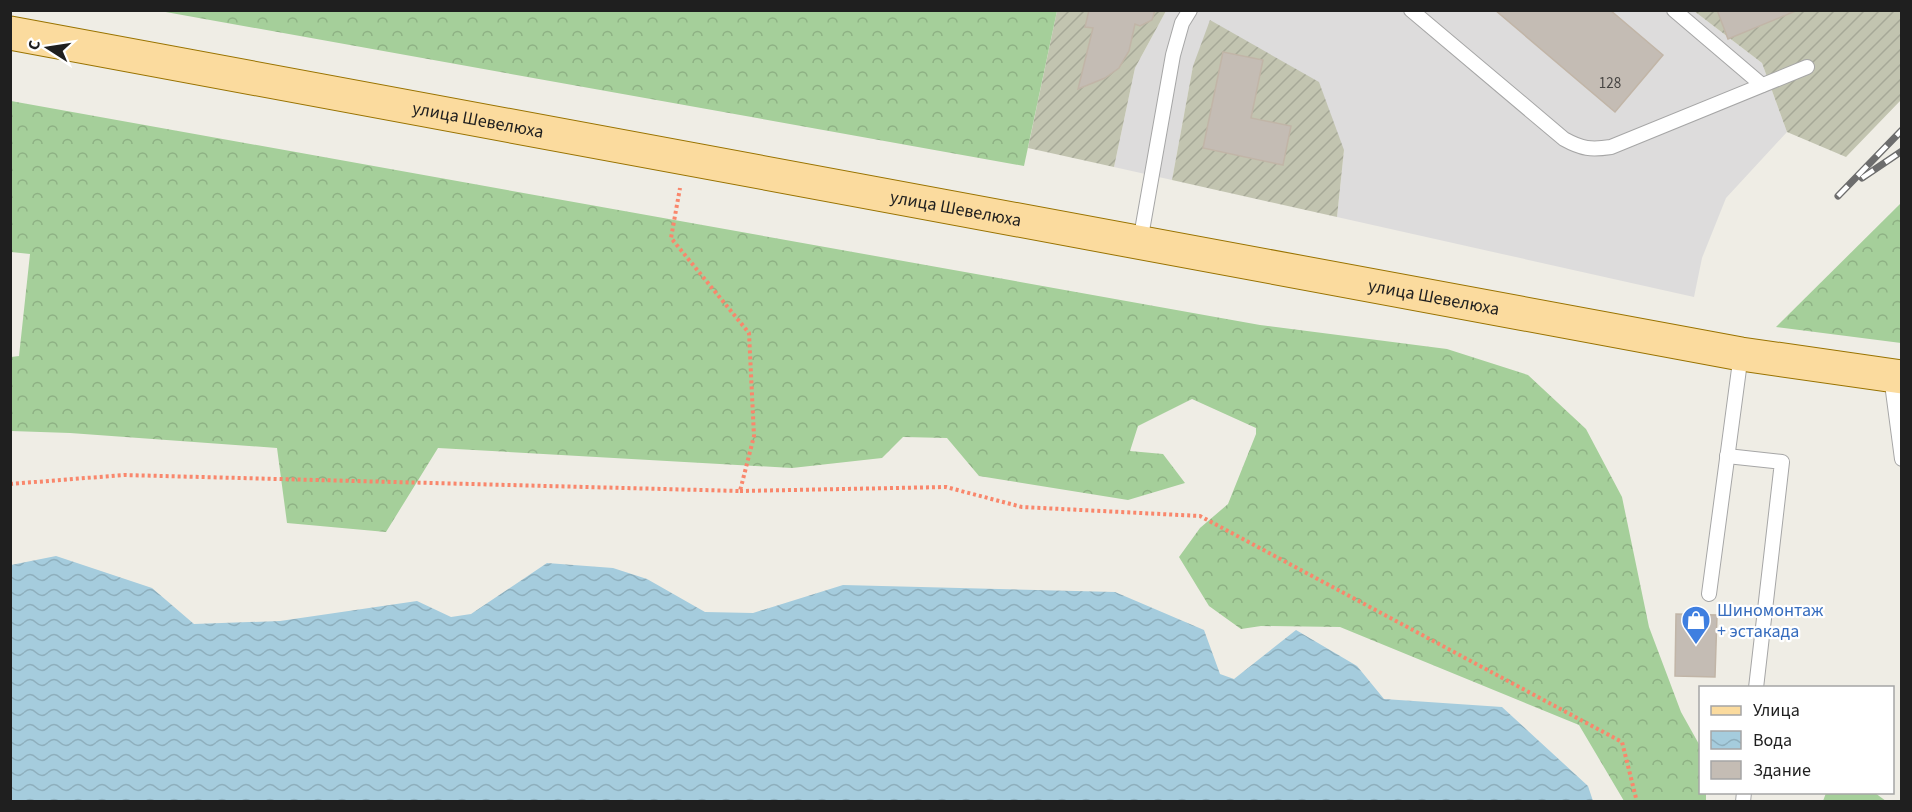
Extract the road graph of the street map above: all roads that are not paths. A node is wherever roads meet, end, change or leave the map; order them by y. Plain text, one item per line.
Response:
1 (1190, 10) edge
2 (1412, 10) edge
3 (1674, 10) edge
4 (10, 33) edge
5 (1807, 67) dead end
6 (1762, 85) junction
7 (1140, 242) junction
8 (1741, 354) junction
9 (1896, 376) edge
10 (1727, 456) junction
11 (1902, 459) edge
12 (1709, 594) dead end
13 (1756, 686) edge

1 - 7 lane
2 - 6 lane
3 - 6 lane
4 - 7 main road, улица Шевелюха
5 - 6 lane
7 - 8 main road, улица Шевелюха
8 - 9 main road, улица Шевелюха
8 - 10 lane
9 - 11 lane
10 - 12 lane
10 - 13 lane

